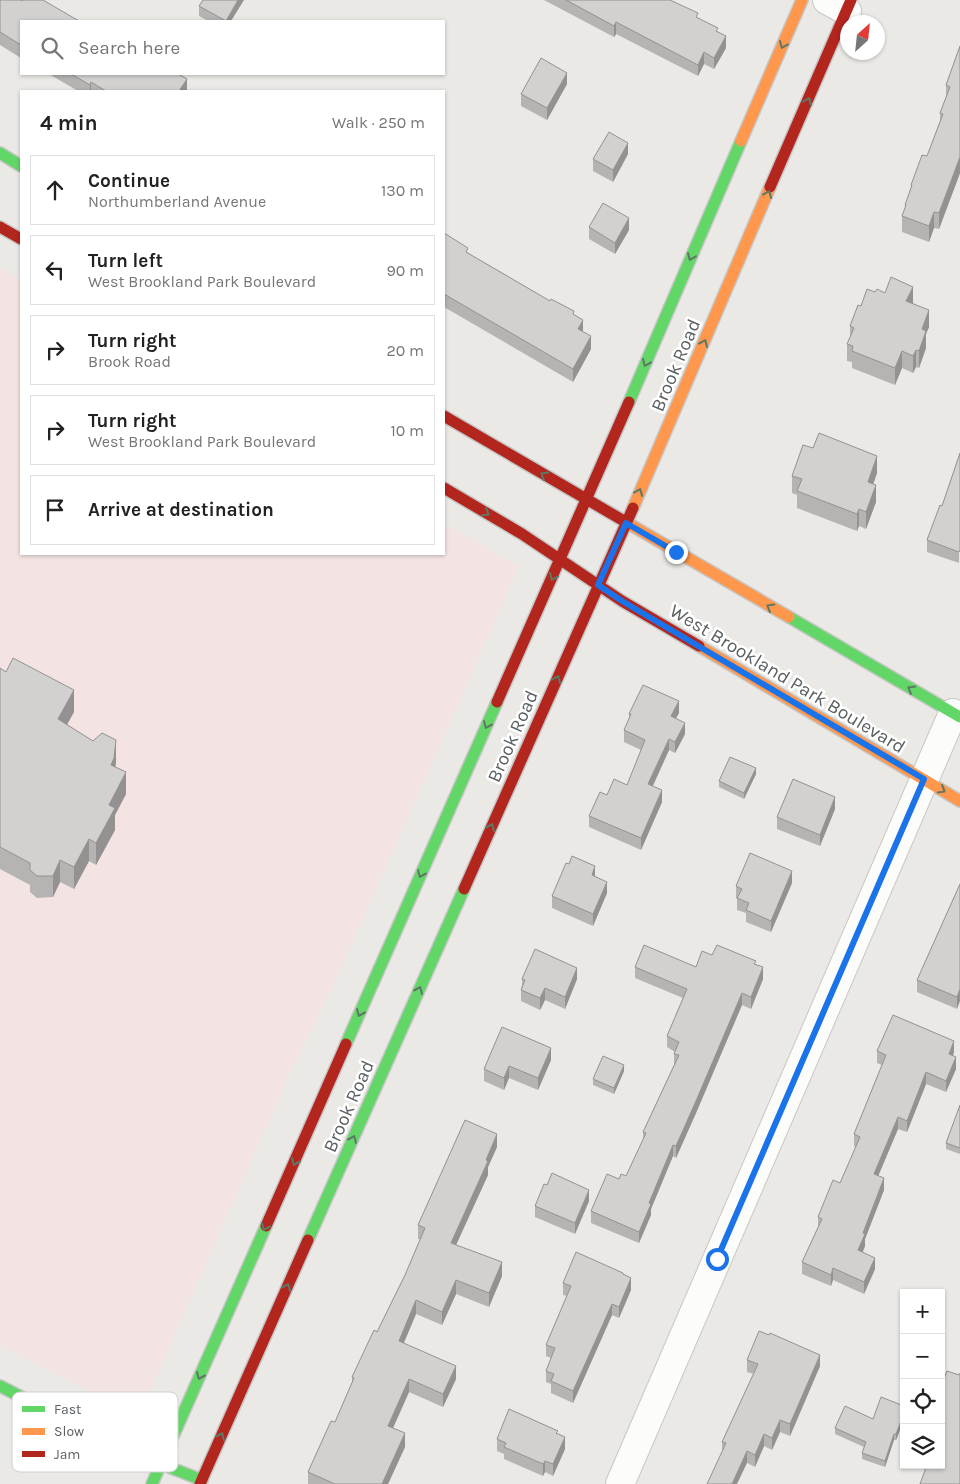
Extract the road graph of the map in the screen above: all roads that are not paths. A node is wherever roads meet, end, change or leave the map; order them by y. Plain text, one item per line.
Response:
1 (802, 0) edge
2 (842, 4) edge
3 (0, 153) edge
4 (20, 165) edge
5 (0, 227) edge
6 (20, 238) edge
7 (445, 417) edge
8 (445, 489) edge
9 (586, 500) junction
10 (626, 523) junction
11 (561, 560) junction
12 (598, 585) junction
13 (956, 715) edge
14 (924, 779) junction
15 (960, 801) edge
16 (0, 1386) edge
17 (12, 1392) edge
18 (178, 1426) edge
19 (157, 1472) edge
20 (178, 1472) edge
21 (204, 1483) edge
22 (152, 1484) edge
23 (620, 1484) edge

1 -> 9 main road, Brook Road
10 -> 2 main road, Brook Road
3 - 4 main road
5 - 6 main road
9 -> 7 main road
8 -> 11 main road, West Brookland Park Boulevard
9 - 10 main road
9 - 11 main road, Brook Road
10 - 12 main road, Brook Road
13 -> 10 main road
11 - 12 main road, West Brookland Park Boulevard
11 -> 18 main road, Brook Road
12 - 14 main road, West Brookland Park Boulevard
21 -> 12 main road, Brook Road
13 - 14 street
14 -> 15 main road, West Brookland Park Boulevard
14 - 23 street
16 - 17 main road
19 - 22 main road, Brook Road
20 - 21 main road

